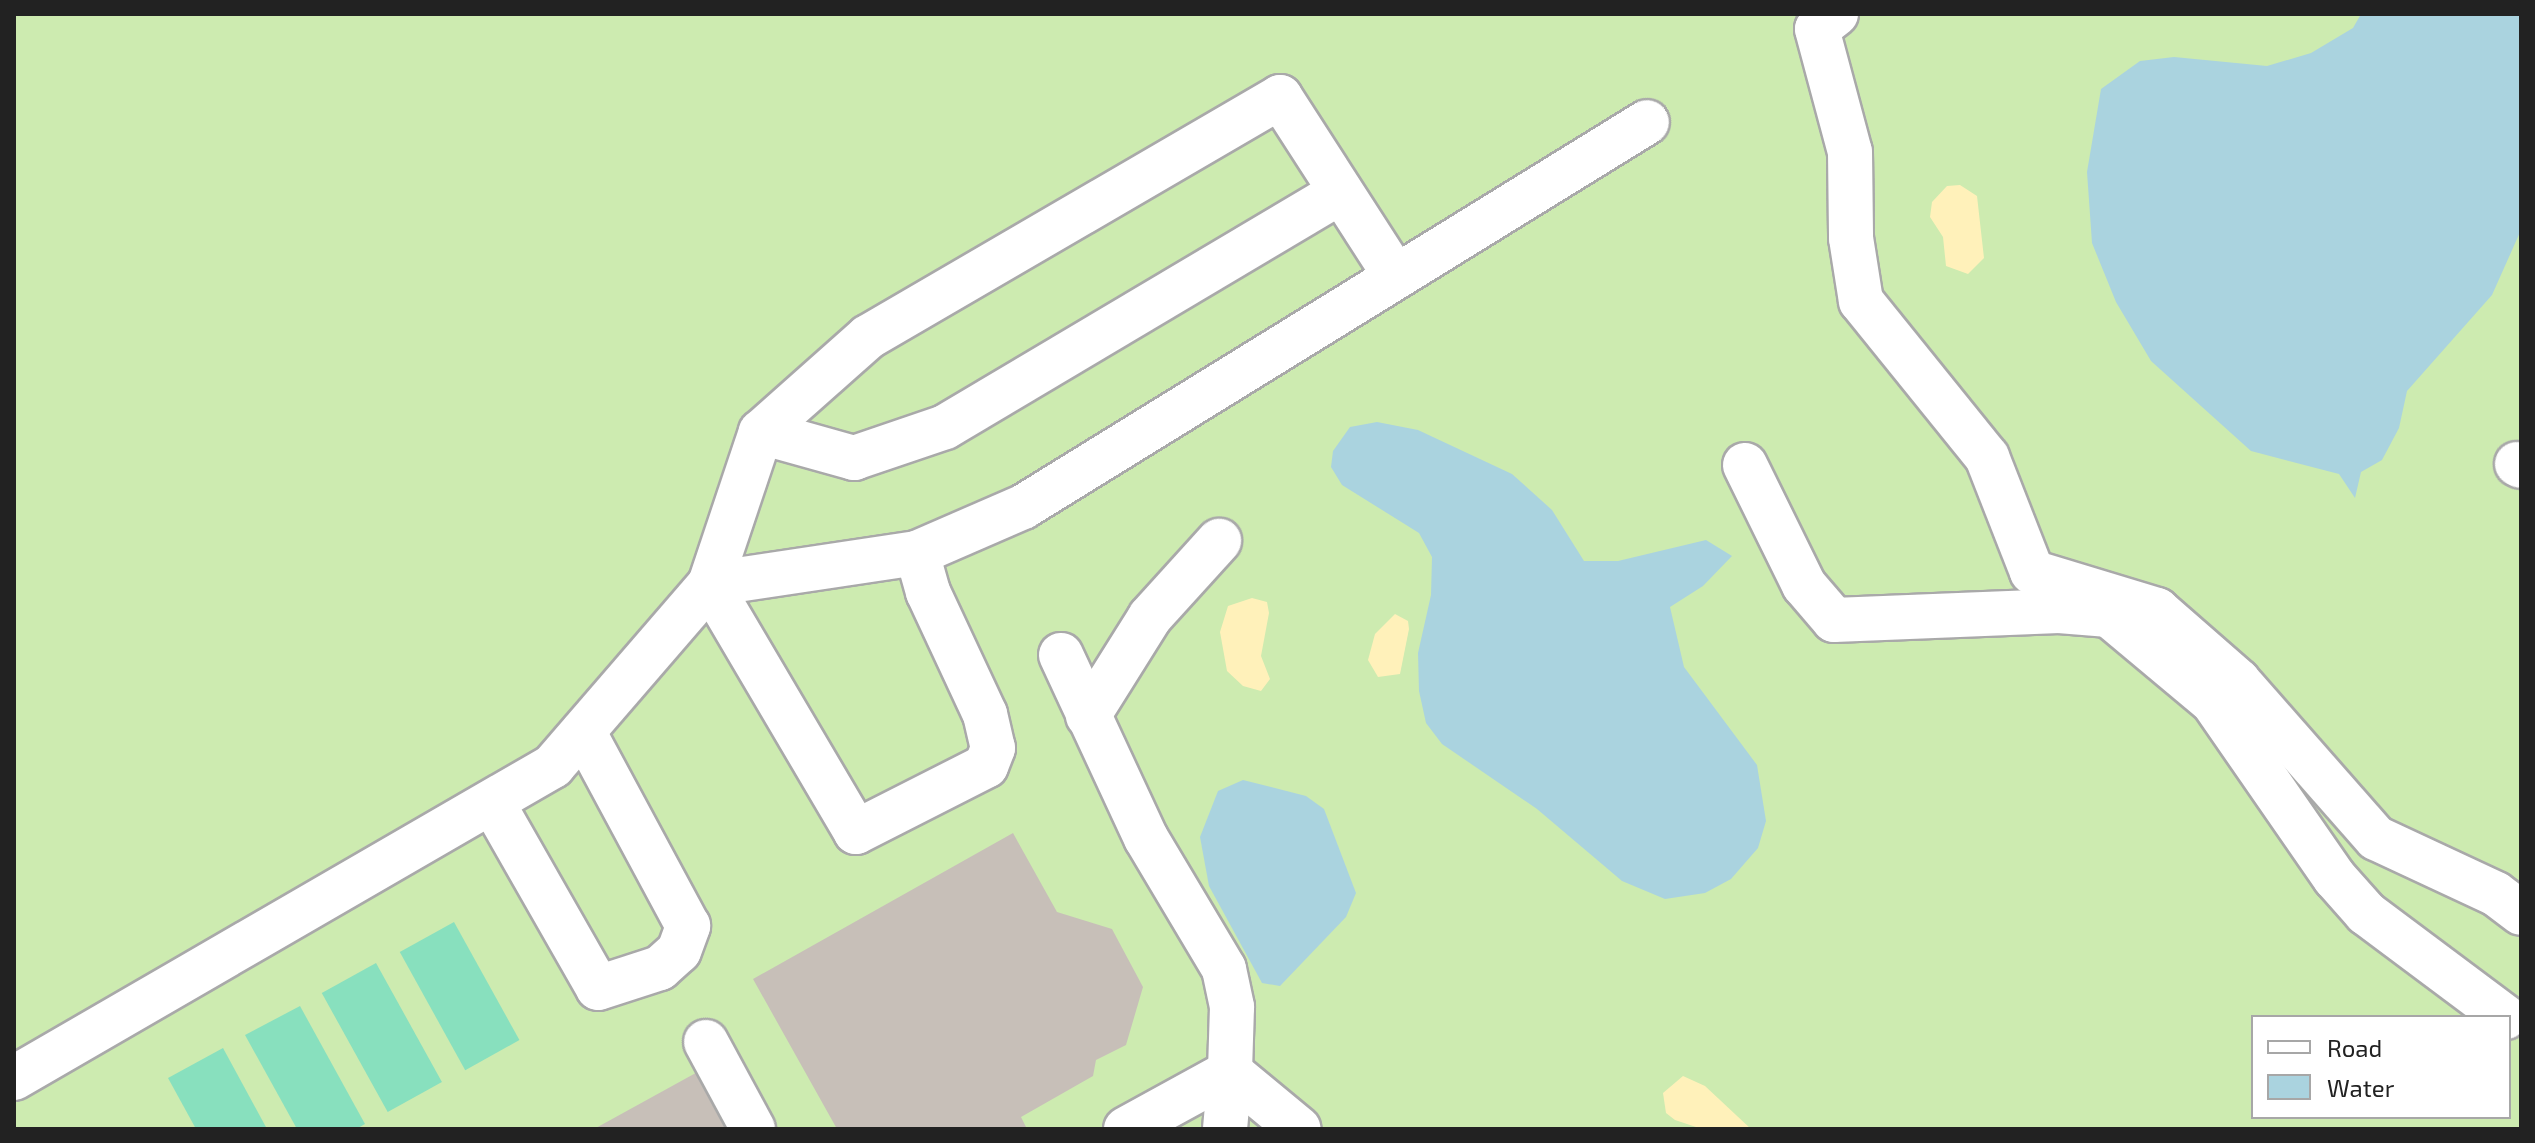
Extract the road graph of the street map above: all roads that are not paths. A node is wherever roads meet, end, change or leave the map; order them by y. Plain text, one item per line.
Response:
1 (1818, 19) edge
2 (1647, 122) dead end
3 (1341, 192) junction
4 (1396, 277) junction
5 (761, 432) junction
6 (1745, 465) dead end
7 (1219, 541) dead end
8 (917, 553) junction
9 (710, 584) junction
10 (1061, 655) dead end
11 (1088, 716) junction
12 (583, 731) junction
13 (492, 802) junction
14 (2521, 913) edge
15 (2502, 1015) edge
16 (706, 1042) dead end
17 (1230, 1072) junction
18 (14, 1078) edge
19 (753, 1129) edge
20 (1126, 1129) edge
21 (1225, 1129) edge
22 (1299, 1129) edge

1 - 14 lane
2 - 4 lane
3 - 4 lane
3 - 5 lane
3 - 5 lane
4 - 8 lane
5 - 9 lane
6 - 15 lane
7 - 11 lane
8 - 9 lane
8 - 9 lane
9 - 12 lane
10 - 11 lane
11 - 17 lane
12 - 13 lane
12 - 13 lane
13 - 18 lane
16 - 19 lane
17 - 20 lane
17 - 21 lane
17 - 22 lane

